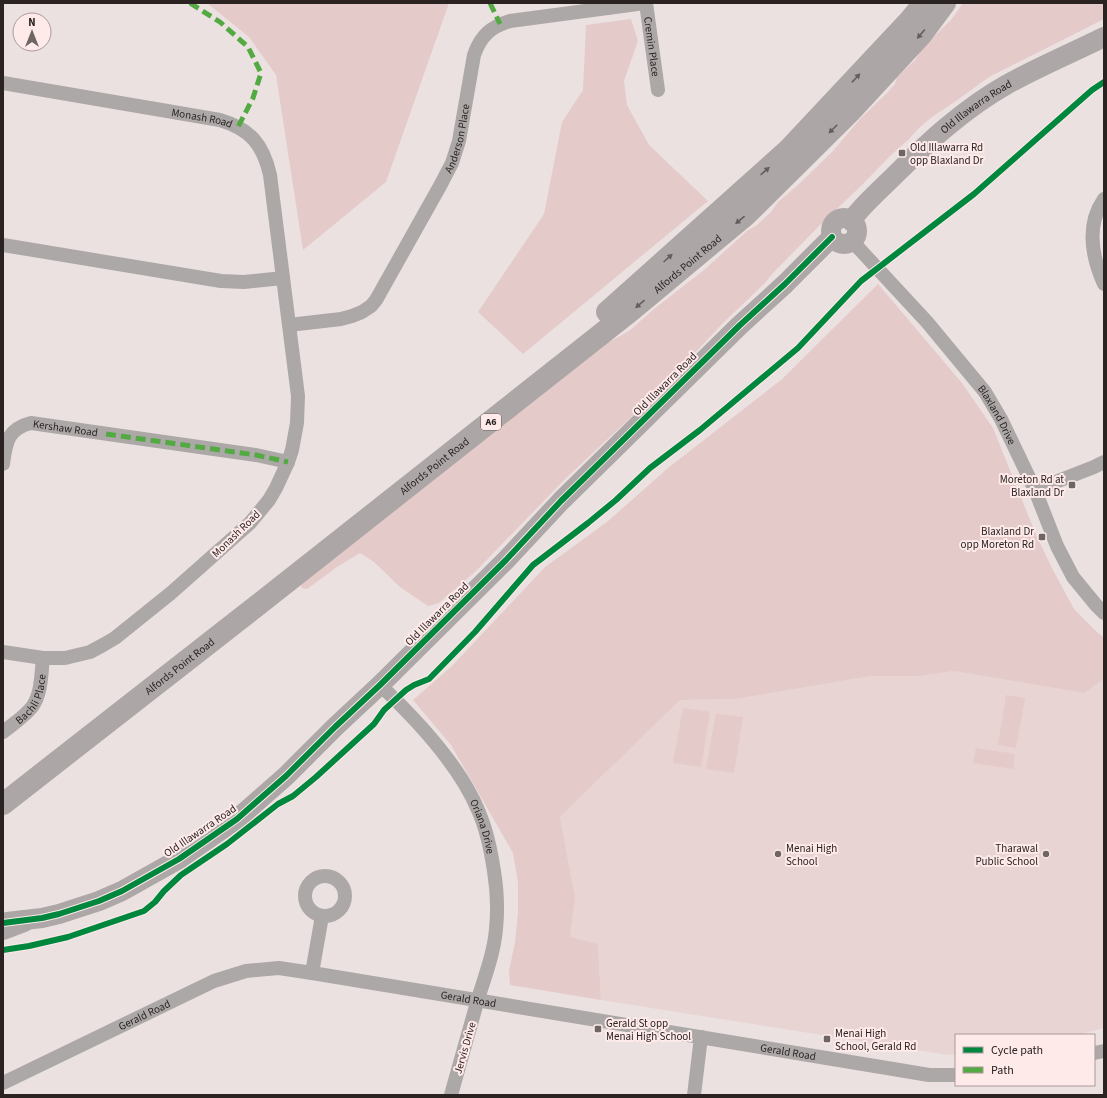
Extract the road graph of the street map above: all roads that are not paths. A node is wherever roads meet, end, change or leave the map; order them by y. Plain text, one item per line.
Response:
1 (646, 3) edge
2 (924, 3) edge
3 (945, 3) edge
4 (1104, 37) edge
5 (3, 83) edge
6 (658, 90) dead end
7 (1104, 199) edge
8 (851, 221) junction
9 (832, 237) junction
10 (852, 241) junction
11 (3, 245) edge
12 (283, 278) junction
13 (1104, 284) edge
14 (289, 325) junction
15 (288, 462) junction
16 (1104, 462) edge
17 (3, 464) edge
18 (1035, 490) junction
19 (1104, 613) edge
20 (3, 652) edge
21 (43, 658) junction
22 (380, 685) junction
23 (3, 732) edge
24 (3, 788) edge
25 (3, 804) edge
26 (322, 916) dead end
27 (13, 922) edge
28 (3, 929) edge
29 (312, 972) junction
30 (478, 1000) junction
31 (701, 1037) junction
32 (955, 1075) edge
33 (3, 1083) edge
34 (451, 1095) edge
35 (694, 1095) edge

1 - 6 street, Cremin Place
1 - 14 street, Anderson Place
24 -> 2 highway, Alfords Point Road / A6
3 -> 25 highway, Alfords Point Road / A6
4 - 8 street, Old Illawarra Road
5 - 12 street, Monash Road
7 - 13 street
8 - 9 street
8 - 10 street
9 - 10 street
9 - 22 street, Old Illawarra Road
10 - 18 street, Blaxland Drive
11 - 12 street
12 - 14 street, Monash Road
14 - 15 street, Monash Road
15 - 17 street, Kershaw Road
15 - 21 street, Monash Road
16 - 18 street
18 - 19 street, Blaxland Drive
20 - 21 street, Monash Road
21 - 23 street, Bachli Place
22 - 27 street, Old Illawarra Road
22 - 30 street, Oriana Drive
26 - 29 street
27 - 28 highway
29 - 30 street, Gerald Road
29 - 33 street, Gerald Road
30 - 31 street, Gerald Road
30 - 34 street, Jervis Drive
31 - 32 street, Gerald Road
31 - 35 street

